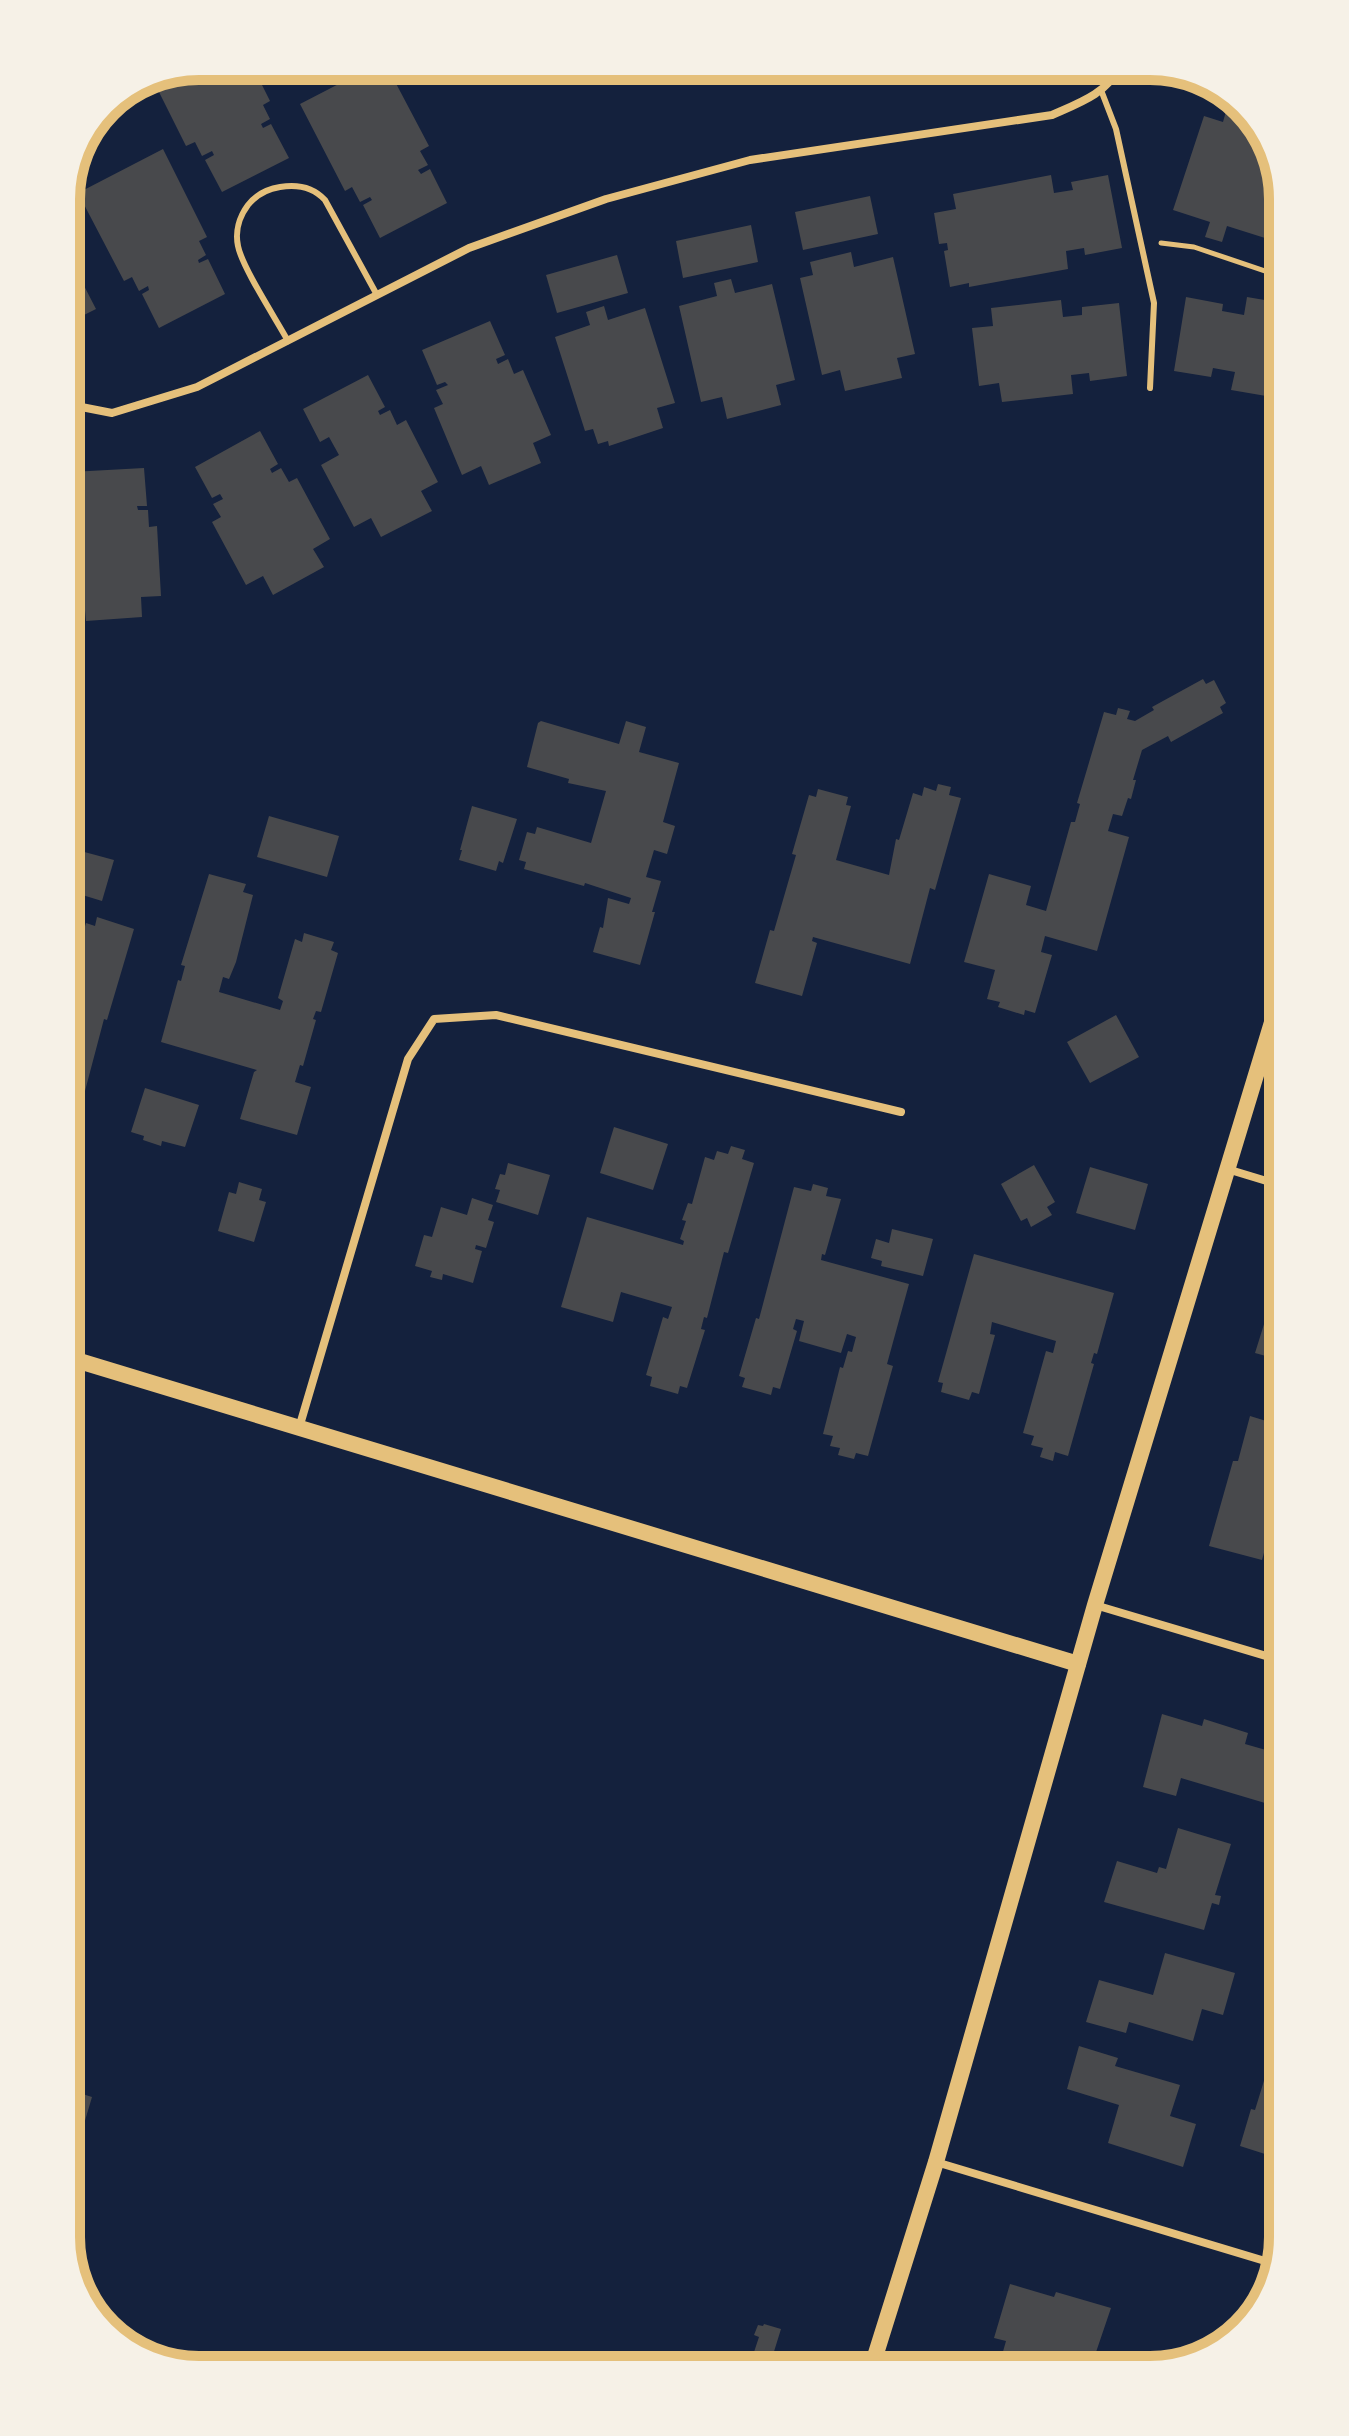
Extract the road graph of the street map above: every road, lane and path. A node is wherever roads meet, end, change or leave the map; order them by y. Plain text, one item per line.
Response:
1 (1113, 80) edge
2 (1101, 90) junction
3 (1141, 241) junction
4 (1269, 259) edge
5 (1266, 270) junction
6 (1269, 271) edge
7 (377, 295) junction
8 (288, 341) junction
9 (1150, 388) dead end
10 (80, 407) edge
11 (1269, 1032) edge
12 (901, 1112) dead end
13 (1227, 1169) junction
14 (1269, 1182) edge
15 (80, 1361) edge
16 (299, 1428) junction
17 (1095, 1605) junction
18 (1269, 1657) edge
19 (1078, 1664) junction
20 (936, 2162) junction
21 (1266, 2261) edge
22 (875, 2356) edge

1 - 2 street
2 - 3 lane
2 - 7 street
3 - 5 path
3 - 9 lane
4 - 5 path
5 - 6 path
7 - 8 street
7 - 8 lane
8 - 10 street
11 - 13 main road
12 - 16 street
13 - 14 street
13 - 17 main road
15 - 16 main road
16 - 19 main road
17 - 18 street
17 - 19 main road
19 - 20 main road
20 - 21 street
20 - 22 main road

